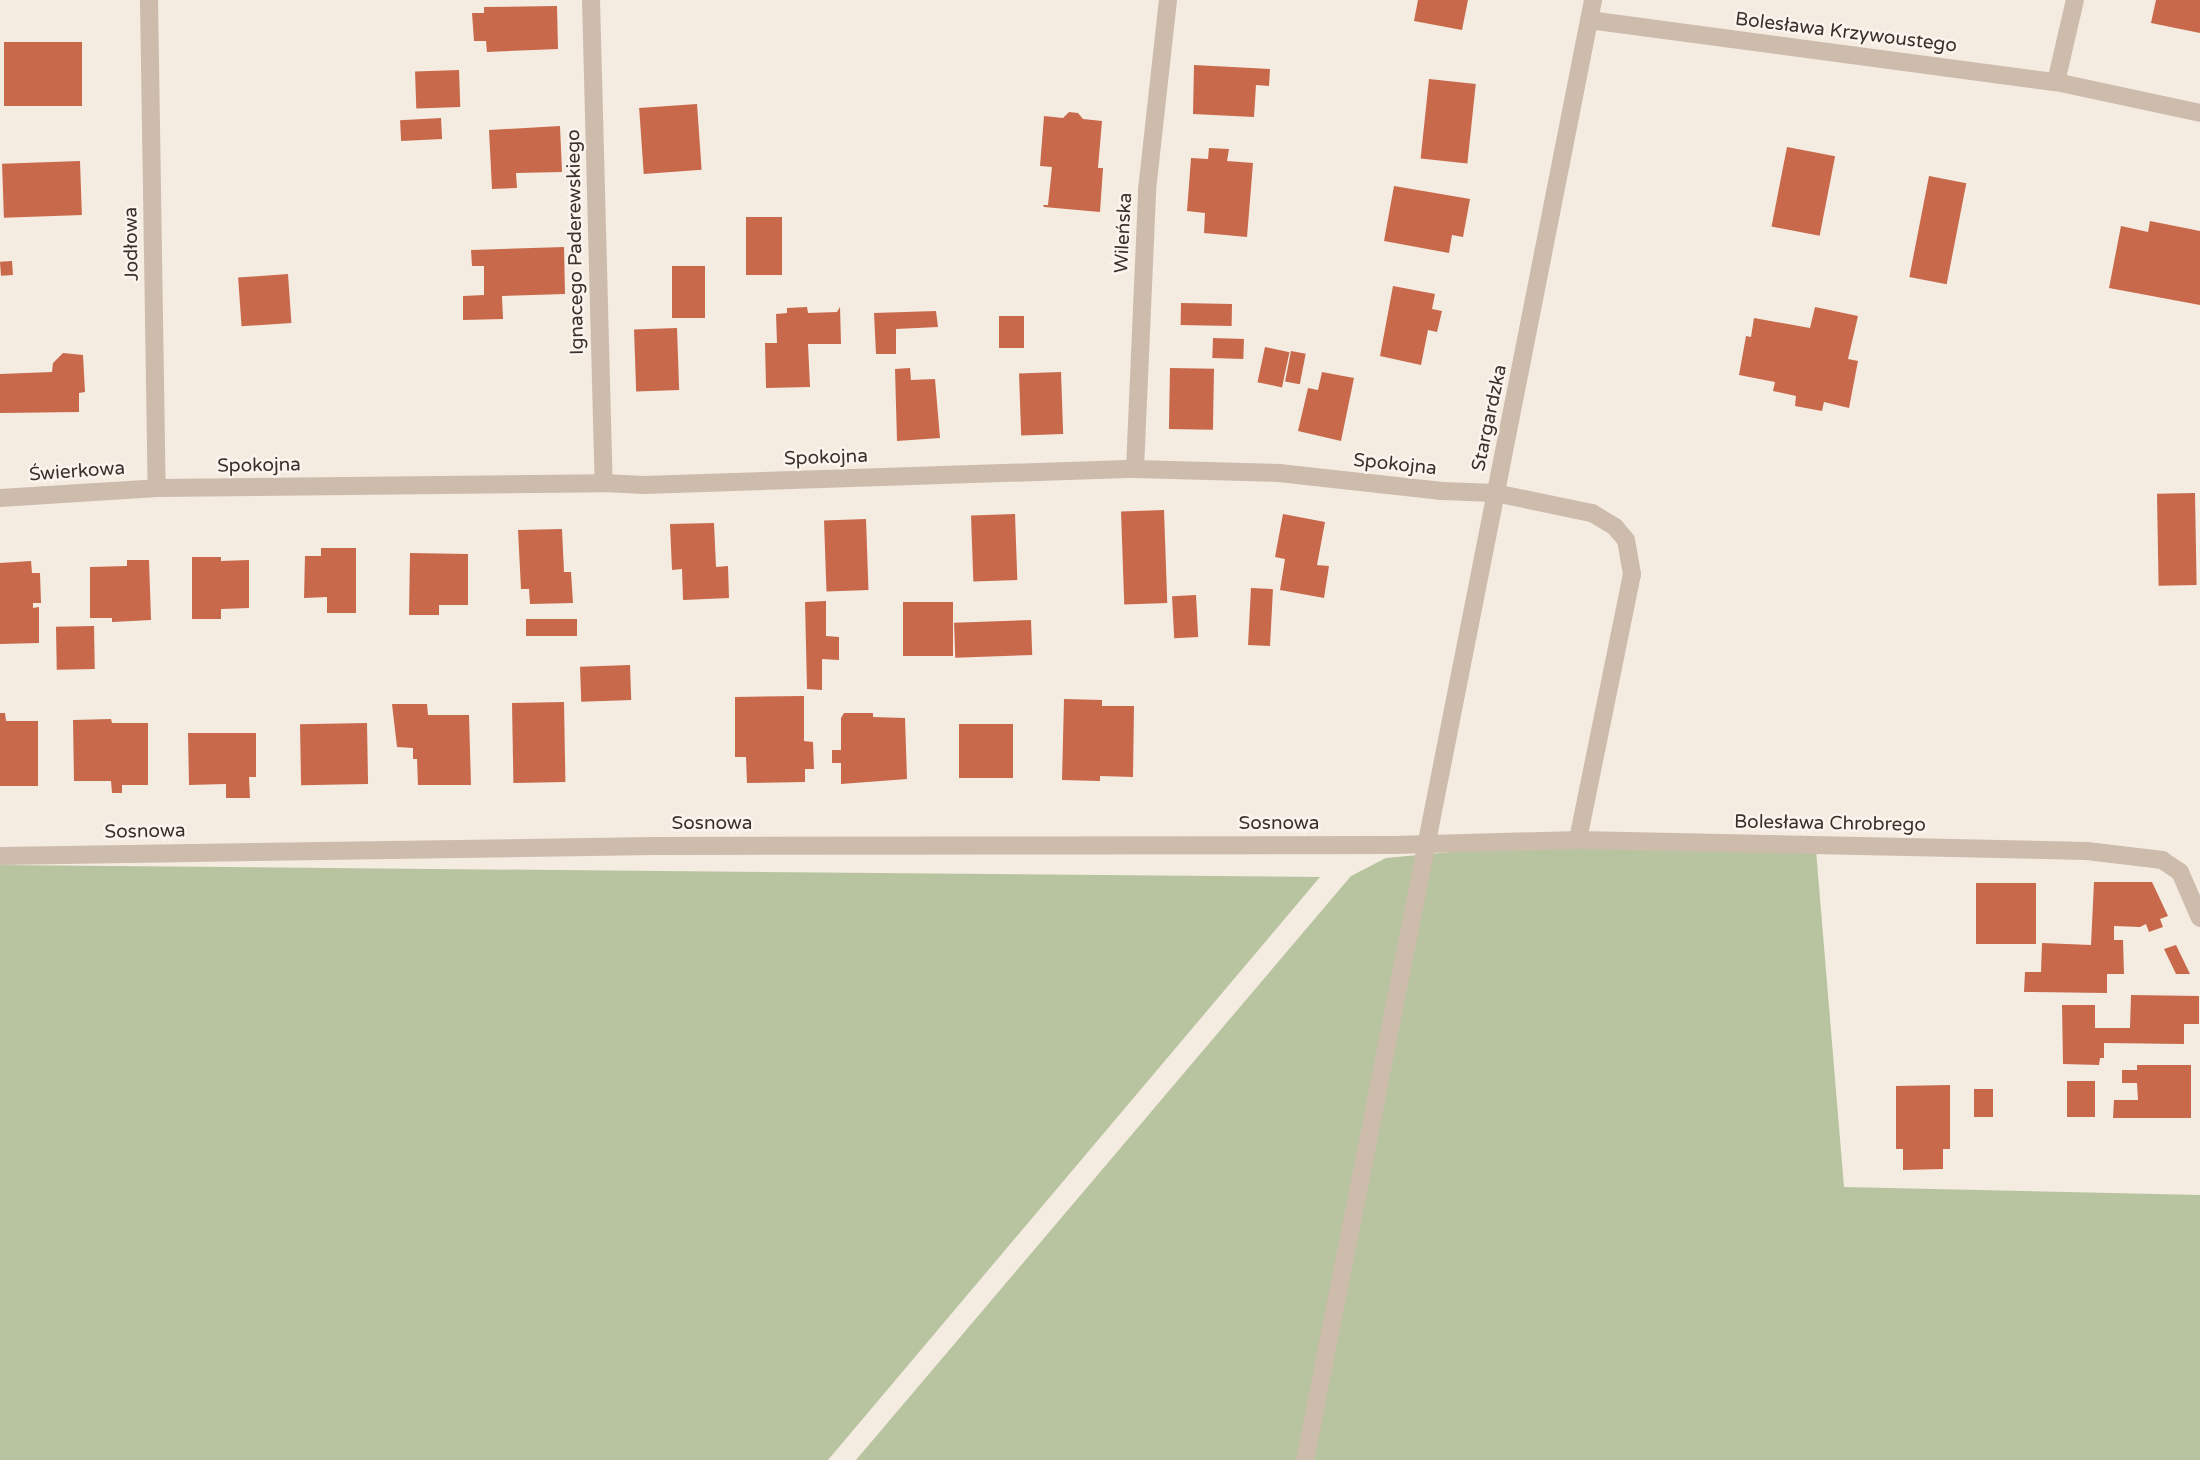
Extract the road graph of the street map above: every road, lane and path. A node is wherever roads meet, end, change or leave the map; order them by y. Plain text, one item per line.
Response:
1 (149, 0) edge
2 (591, 0) edge
3 (1168, 0) edge
4 (1593, 0) edge
5 (2075, 0) edge
6 (1589, 20) junction
7 (2056, 82) junction
8 (2200, 113) edge
9 (1135, 469) junction
10 (604, 483) junction
11 (157, 488) junction
12 (1495, 493) junction
13 (0, 498) edge
14 (1578, 840) junction
15 (1425, 845) junction
16 (0, 856) edge
17 (2180, 872) junction
18 (2200, 874) edge
19 (2200, 918) edge
20 (1305, 1460) edge

1 - 11 street, Jodłowa
2 - 10 street, Ignacego Paderewskiego
3 - 9 street, Wileńska
4 - 6 street, Stargardzka
5 - 7 street
6 - 7 street, Bolesława Krzywoustego
6 - 12 street, Stargardzka
7 - 8 street, Bolesława Krzywoustego
9 - 10 street, Spokojna
9 - 12 street, Spokojna
10 - 11 street, Spokojna
11 - 13 street, Świerkowa
12 - 14 street, Spokojna
12 - 15 street, Stargardzka
14 - 15 street, Bolesława Chrobrego
14 - 17 street, Bolesława Chrobrego
15 - 16 street, Sosnowa
15 - 20 street, Stargardzka
17 - 18 street, Bolesława Chrobrego
17 - 19 street

